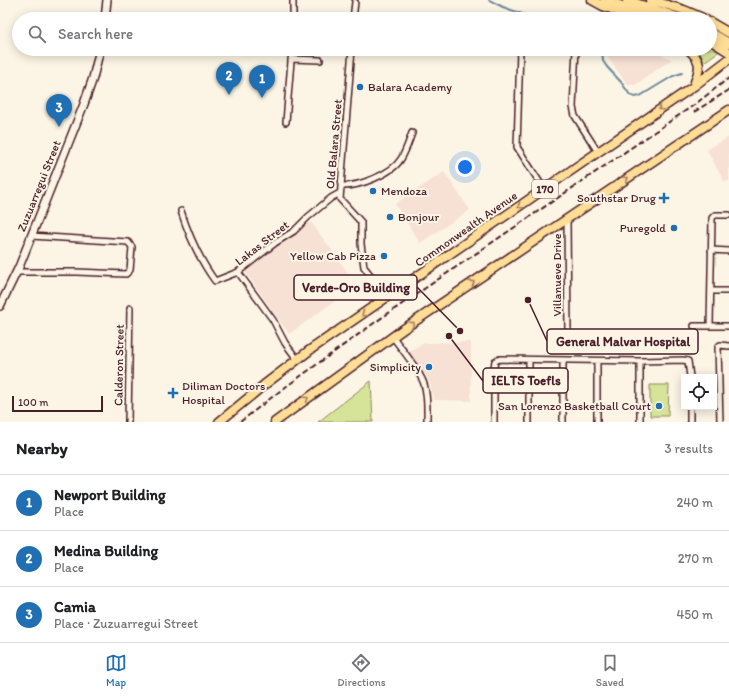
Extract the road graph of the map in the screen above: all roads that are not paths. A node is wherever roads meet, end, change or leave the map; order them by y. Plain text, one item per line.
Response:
1 (107, 0) edge
2 (293, 0) edge
3 (592, 0) edge
4 (605, 0) edge
5 (627, 0) edge
6 (651, 0) edge
7 (355, 2) dead end
8 (638, 11) edge
9 (106, 12) edge
10 (293, 12) edge
11 (354, 12) edge
12 (689, 12) edge
13 (717, 26) edge
14 (729, 33) edge
15 (717, 36) edge
16 (729, 43) edge
17 (717, 44) edge
18 (729, 52) edge
19 (99, 56) edge
20 (291, 56) edge
21 (351, 56) edge
22 (520, 56) edge
23 (576, 56) edge
24 (695, 56) edge
25 (291, 59) junction
26 (320, 60) dead end
27 (728, 60) edge
28 (694, 86) junction
29 (729, 110) edge
30 (286, 122) dead end
31 (412, 133) dead end
32 (598, 152) junction
33 (341, 186) junction
34 (544, 189) junction
35 (340, 193) junction
36 (181, 210) dead end
37 (729, 215) edge
38 (567, 218) junction
39 (31, 236) junction
40 (711, 250) junction
41 (729, 251) edge
42 (17, 272) junction
43 (238, 272) junction
44 (711, 290) junction
45 (729, 291) edge
46 (388, 297) junction
47 (0, 306) edge
48 (130, 308) dead end
49 (694, 326) dead end
50 (710, 326) junction
51 (729, 326) edge
52 (568, 332) dead end
53 (393, 337) junction
54 (729, 346) edge
55 (298, 360) junction
56 (529, 361) junction
57 (563, 361) junction
58 (597, 361) junction
59 (640, 361) junction
60 (690, 374) edge
61 (690, 410) edge
62 (128, 422) edge
63 (219, 422) edge
64 (275, 422) edge
65 (427, 422) edge
66 (494, 422) edge
67 (529, 422) edge
68 (563, 422) edge
69 (597, 422) edge
70 (640, 422) edge
71 (690, 422) edge
72 (720, 422) edge

1 - 9 street
2 - 10 street
3 - 8 main road
4 - 8 main road
5 - 8 main road
6 - 12 main road
7 - 11 street
13 - 14 main road
15 - 16 main road
17 - 18 main road
19 - 39 street, Zuzuarregui Street
20 - 25 street
21 - 33 street, Old Balara Street
22 - 34 street
23 - 32 street
24 - 28 main road
25 - 26 street
25 - 30 street
27 - 28 main road, Commonwealth Avenue / 170
28 -> 32 main road, Commonwealth Avenue / 170
38 -> 29 main road
31 - 33 street
32 - 34 main road, Commonwealth Avenue / 170
33 - 35 street, Old Balara Street
34 -> 46 main road, Commonwealth Avenue / 170
35 - 43 street, Lakas Street
35 - 46 street, Old Balara Street
36 - 43 street
37 - 40 street
38 - 52 street, Villanueve Drive
53 -> 38 main road
39 - 42 street, Zuzuarregui Street
39 - 42 street
40 - 41 street
40 - 44 street
42 - 47 street, Zuzuarregui Street
43 - 55 street, Lakas Street
44 - 45 street
44 - 50 street
46 -> 55 main road, Commonwealth Avenue / 170
48 - 62 street, Calderon Street
49 - 50 street
50 - 51 street
64 -> 53 main road
53 - 65 street
54 - 72 street
55 - 63 main road, Commonwealth Avenue / 170
56 - 57 street
56 - 66 street
56 - 67 street
57 - 58 street
57 - 68 street
58 - 59 street
58 - 69 street
59 - 60 street
59 - 70 street
61 - 71 street

